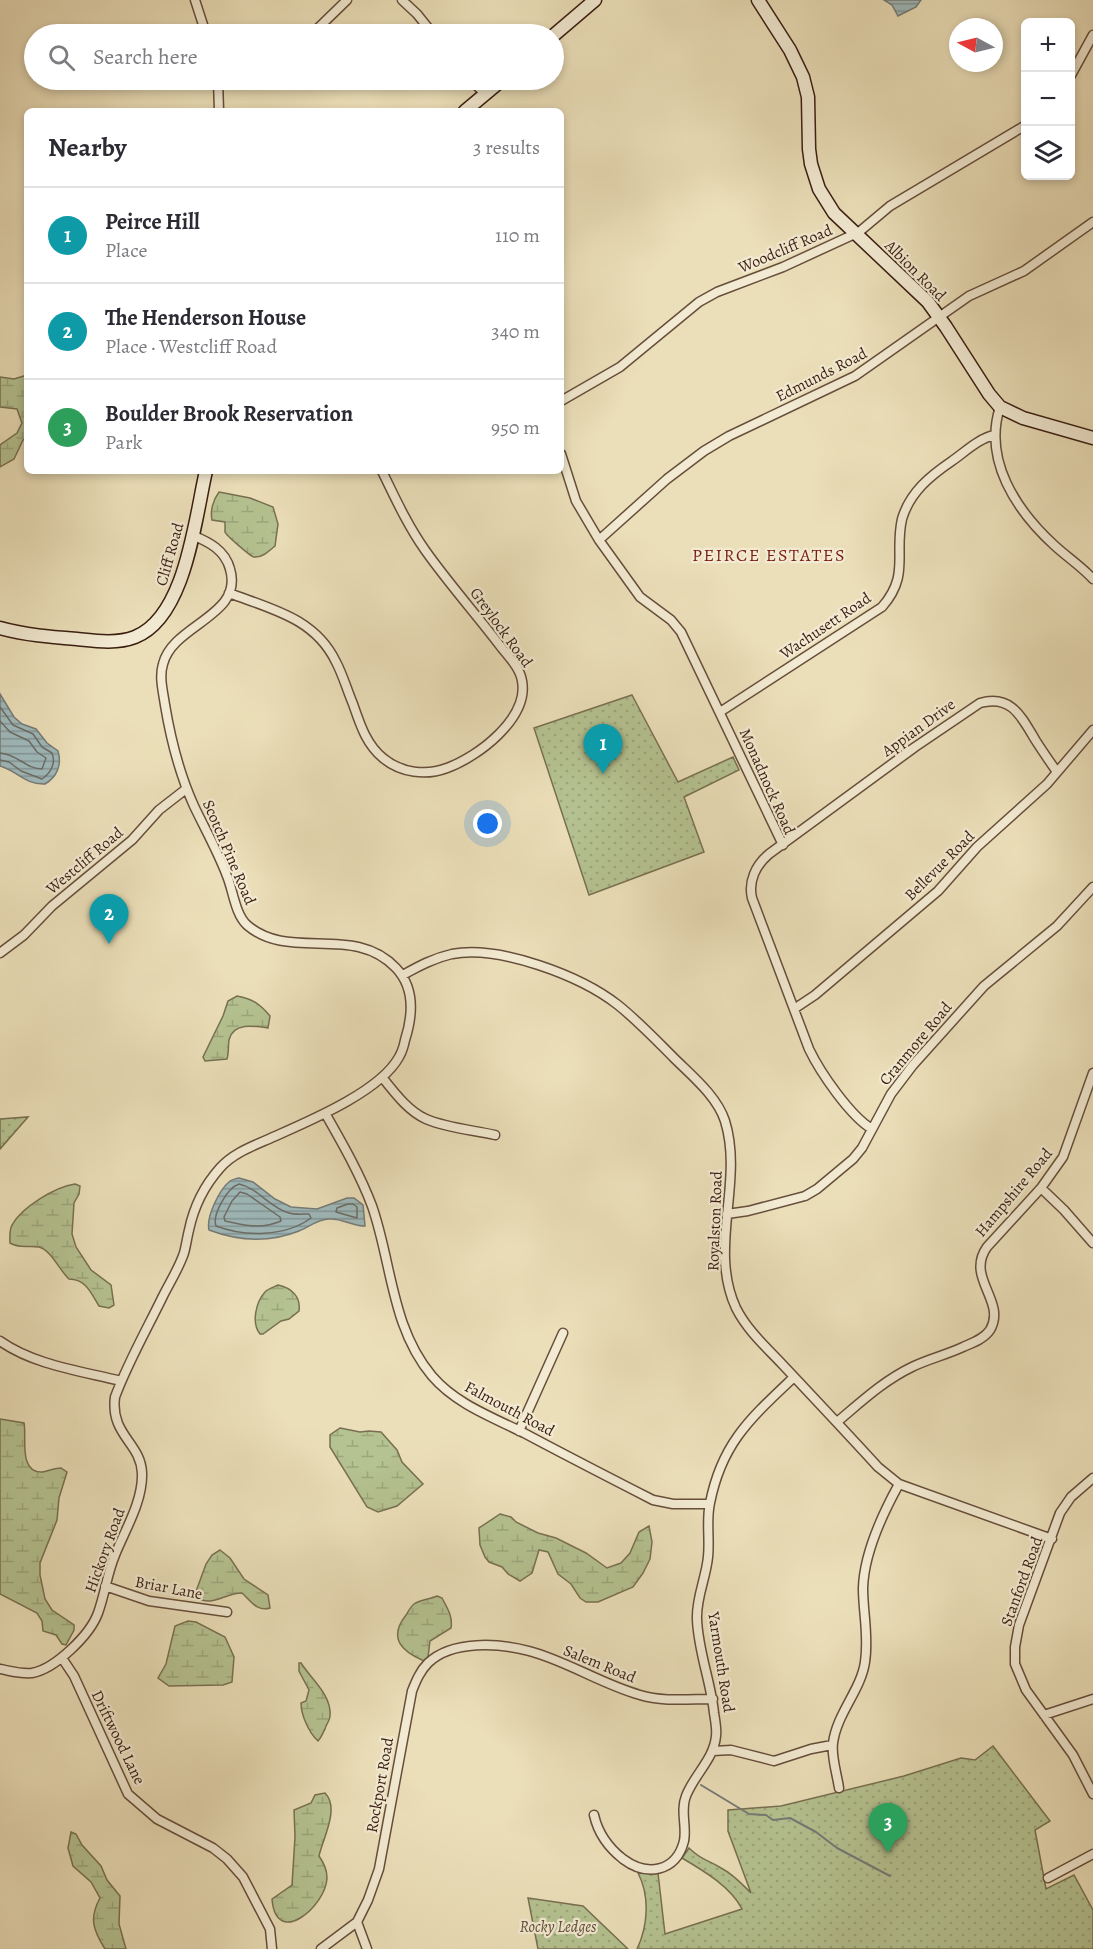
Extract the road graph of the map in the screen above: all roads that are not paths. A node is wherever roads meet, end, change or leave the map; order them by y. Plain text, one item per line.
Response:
1 (195, 0) edge
2 (347, 0) edge
3 (402, 0) edge
4 (595, 0) edge
5 (758, 0) edge
6 (203, 24) edge
7 (322, 24) edge
8 (426, 24) edge
9 (564, 26) edge
10 (1093, 35) edge
11 (1074, 72) edge
12 (218, 90) edge
13 (480, 90) edge
14 (489, 90) edge
15 (484, 94) junction
16 (219, 108) edge
17 (468, 108) edge
18 (1024, 126) edge
19 (1093, 222) edge
20 (855, 234) junction
21 (939, 317) junction
22 (564, 399) edge
23 (1000, 407) junction
24 (995, 435) junction
25 (1093, 438) edge
26 (564, 465) edge
27 (206, 474) edge
28 (384, 474) edge
29 (192, 535) junction
30 (599, 540) junction
31 (1093, 579) edge
32 (229, 593) junction
33 (0, 628) edge
34 (720, 712) junction
35 (1093, 730) edge
36 (1057, 772) junction
37 (186, 789) junction
38 (783, 845) junction
39 (1093, 888) edge
40 (0, 953) edge
41 (403, 975) junction
42 (794, 1009) junction
43 (1093, 1073) edge
44 (382, 1077) junction
45 (325, 1113) junction
46 (872, 1129) junction
47 (495, 1135) dead end
48 (1041, 1188) junction
49 (727, 1214) junction
50 (1093, 1243) edge
51 (563, 1333) dead end
52 (0, 1341) edge
53 (794, 1377) junction
54 (121, 1381) junction
55 (837, 1422) junction
56 (519, 1431) junction
57 (1093, 1478) edge
58 (899, 1484) junction
59 (709, 1504) junction
60 (1052, 1539) junction
61 (105, 1586) junction
62 (227, 1612) dead end
63 (477, 1646) joint
64 (62, 1658) junction
65 (0, 1669) edge
66 (713, 1699) junction
67 (1093, 1699) edge
68 (1044, 1715) junction
69 (832, 1745) junction
70 (713, 1751) junction
71 (839, 1788) dead end
72 (1093, 1794) edge
73 (594, 1815) dead end
74 (1093, 1854) edge
75 (1048, 1878) dead end
76 (357, 1922) junction
77 (272, 1949) edge
78 (321, 1949) edge
79 (367, 1949) edge

1 - 6 street
2 - 7 street
3 - 8 street
4 - 9 street
5 - 20 street, Albion Road
10 - 11 street
12 - 16 street
13 - 15 street
14 - 15 street
15 - 17 street
18 - 20 street, Woodcliff Road
19 - 21 street, Edmunds Road
20 - 21 street, Albion Road
20 - 22 street, Woodcliff Road
21 - 23 street, Albion Road
21 - 30 street, Edmunds Road
23 - 24 street
23 - 25 street
24 - 31 street
24 - 34 street, Wachusett Road
26 - 30 street, Monadnock Road
27 - 29 street, Cliff Road
28 - 32 street, Greylock Road
29 - 32 street
29 - 33 street, Cliff Road
30 - 34 street, Monadnock Road
32 - 37 street, Scotch Pine Road
34 - 38 street, Monadnock Road
35 - 36 street, Bellevue Road
36 - 38 street, Appian Drive
36 - 42 street, Bellevue Road
37 - 40 street, Westcliff Road
37 - 41 street, Scotch Pine Road
38 - 42 street, Monadnock Road
39 - 46 street, Cranmore Road
41 - 44 street
41 - 49 street, Royalston Road
42 - 46 street, Monadnock Road
43 - 48 street, Hampshire Road
44 - 45 street
44 - 47 street
45 - 54 street
45 - 56 street, Falmouth Road
46 - 49 street, Cranmore Road
48 - 50 street
48 - 55 street, Hampshire Road
49 - 53 street, Royalston Road
51 - 56 street
52 - 54 street
53 - 55 street, Royalston Road
53 - 59 street, Yarmouth Road
54 - 61 street, Hickory Road
55 - 58 street, Royalston Road
56 - 59 street, Falmouth Road
57 - 60 street, Stanford Road
58 - 60 street, Royalston Road
58 - 69 street
59 - 66 street, Yarmouth Road
60 - 68 street, Stanford Road
61 - 62 street, Briar Lane
61 - 64 street, Hickory Road
63 - 66 street, Salem Road
63 - 76 street, Rockport Road
64 - 65 street, Hickory Road
64 - 77 street, Driftwood Lane
66 - 70 street, Yarmouth Road
67 - 68 street
68 - 72 street, Stanford Road
69 - 70 street
69 - 71 street
70 - 73 street, Yarmouth Road
74 - 75 street
76 - 78 street, Rockport Road
76 - 79 street

